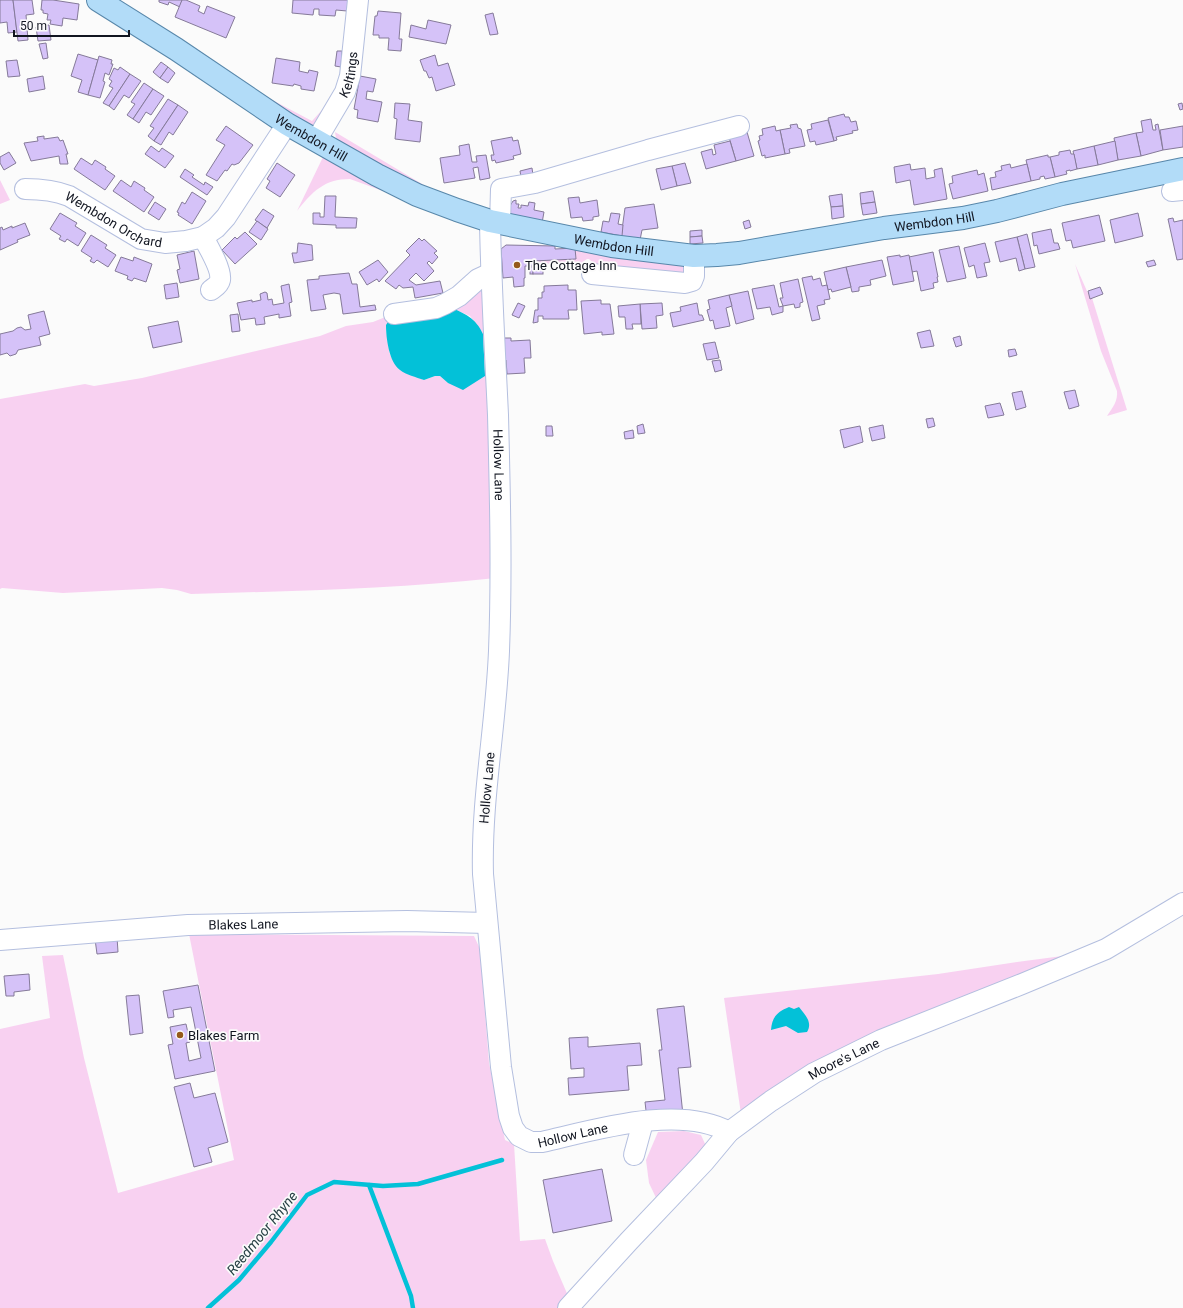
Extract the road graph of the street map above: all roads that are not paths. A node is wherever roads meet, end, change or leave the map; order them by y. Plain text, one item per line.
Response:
1 (98, 0) edge
2 (358, 0) edge
3 (287, 124) junction
4 (739, 126) dead end
5 (316, 142) junction
6 (1180, 181) edge
7 (25, 189) dead end
8 (495, 222) junction
9 (203, 237) junction
10 (694, 256) junction
11 (491, 273) junction
12 (592, 274) dead end
13 (212, 290) dead end
14 (394, 314) dead end
15 (1183, 903) edge
16 (487, 922) junction
17 (0, 940) edge
18 (643, 1122) junction
19 (729, 1132) junction
20 (634, 1155) dead end
21 (568, 1308) edge

1 - 3 main road, Wembdon Hill
2 - 5 street, Keltings
3 - 5 main road, Wembdon Hill
3 - 9 street, Wembdon Orchard
4 - 8 street, Hollow Lane
5 - 8 main road, Wembdon Hill
6 - 10 main road, Wembdon Hill
7 - 9 street, Wembdon Orchard
8 - 10 main road, Wembdon Hill
8 - 11 street, Hollow Lane
9 - 13 street
10 - 12 street
11 - 14 street
11 - 16 street, Hollow Lane
15 - 19 street, Moore's Lane
16 - 17 street, Blakes Lane
16 - 18 street, Hollow Lane
18 - 19 street, Hollow Lane
18 - 20 street
19 - 21 street, Moore's Lane

